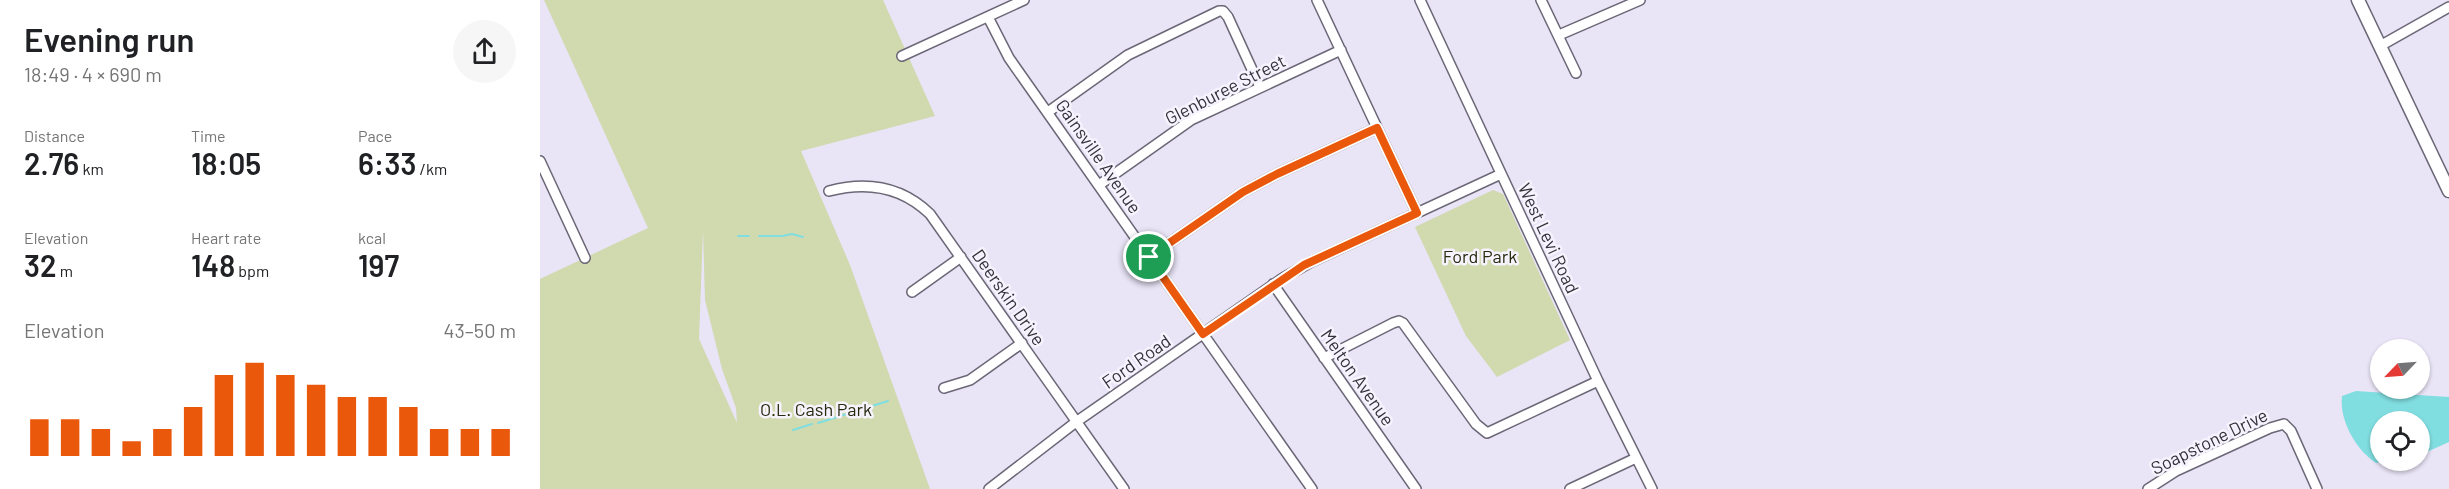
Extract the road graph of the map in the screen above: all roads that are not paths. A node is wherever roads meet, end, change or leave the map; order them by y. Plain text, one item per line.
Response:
1 (1024, 0) edge
2 (1317, 0) edge
3 (1420, 0) edge
4 (1541, 0) edge
5 (1640, 0) edge
6 (2358, 0) edge
7 (2449, 7) edge
8 (988, 17) junction
9 (1559, 35) junction
10 (2380, 46) junction
11 (1341, 50) junction
12 (902, 56) dead end
13 (1576, 73) dead end
14 (1260, 87) junction
15 (1048, 112) junction
16 (1377, 128) junction
17 (540, 161) edge
18 (542, 172) edge
19 (1501, 174) junction
20 (1098, 184) junction
21 (829, 191) dead end
22 (2449, 191) edge
23 (1417, 213) junction
24 (961, 257) junction
25 (1149, 257) junction
26 (585, 258) dead end
27 (1273, 284) junction
28 (912, 292) dead end
29 (1203, 334) junction
30 (1022, 344) junction
31 (1324, 358) junction
32 (1598, 381) junction
33 (944, 388) dead end
34 (1076, 422) junction
35 (1636, 458) junction
36 (989, 489) edge
37 (1124, 489) edge
38 (1312, 489) edge
39 (1416, 489) edge
40 (1570, 489) edge
41 (1652, 489) edge
42 (2148, 489) edge
43 (2317, 489) edge

1 - 8 street
2 - 11 street
3 - 19 street, West Levi Road
4 - 9 street
5 - 9 street
6 - 10 main road
7 - 10 street
8 - 12 street
8 - 15 street, Gainsville Avenue
9 - 13 street
10 - 22 main road
11 - 14 street, Glenburee Street
11 - 16 street
14 - 15 street
14 - 20 street, Glenburee Street
15 - 20 street, Gainsville Avenue
16 - 23 street
16 - 25 street
17 - 18 street
18 - 26 street
19 - 23 street, Ford Road
19 - 32 street, West Levi Road
20 - 25 street, Gainsville Avenue
21 - 24 street, Deerskin Drive
23 - 27 street, Ford Road
24 - 28 street
24 - 30 street, Deerskin Drive
25 - 29 street, Gainsville Avenue
27 - 29 street, Ford Road
27 - 31 street, Melton Avenue
29 - 34 street, Ford Road
29 - 38 street, Gainsville Avenue
30 - 33 street
30 - 34 street, Deerskin Drive
31 - 32 street
31 - 39 street, Melton Avenue
32 - 35 street, West Levi Road
34 - 36 street, Ford Road
34 - 37 street, Deerskin Drive
35 - 40 street
35 - 41 street, West Levi Road
42 - 43 street, Soapstone Drive

